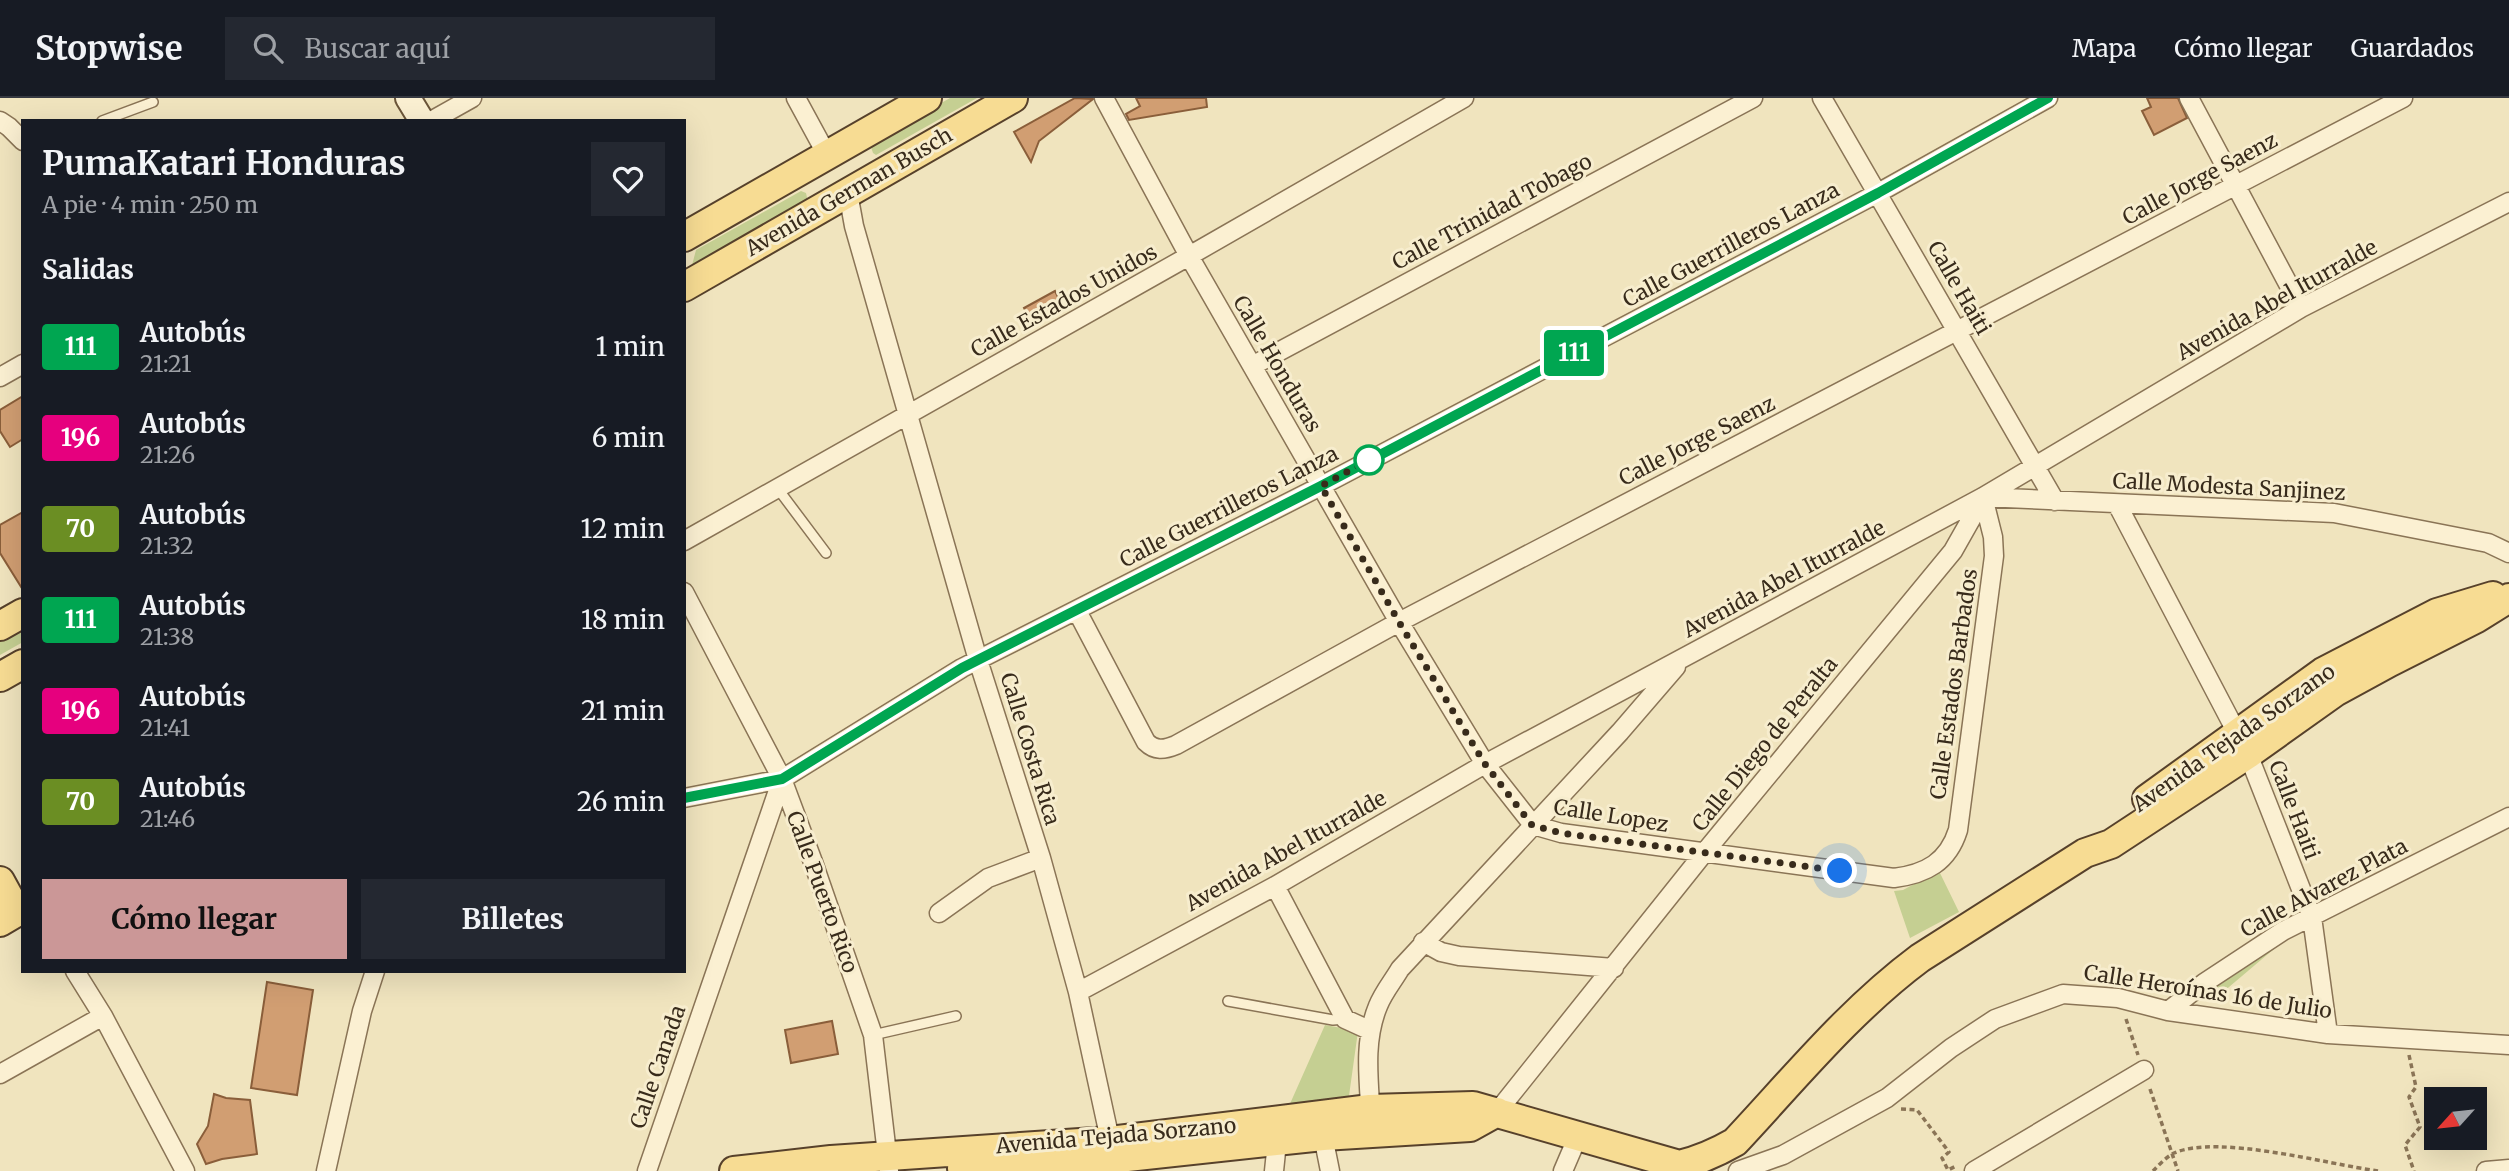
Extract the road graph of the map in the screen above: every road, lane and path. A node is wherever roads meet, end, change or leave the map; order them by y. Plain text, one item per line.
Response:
1 (408, 98) edge
2 (472, 98) edge
3 (796, 98) edge
4 (927, 98) edge
5 (1013, 98) edge
6 (1104, 98) edge
7 (1464, 98) edge
8 (1753, 98) edge
9 (1822, 98) edge
10 (2047, 98) edge
11 (2189, 98) edge
12 (2403, 98) edge
13 (153, 102) dead end
14 (107, 119) edge
15 (421, 119) edge
16 (435, 119) edge
17 (0, 121) edge
18 (21, 139) edge
19 (827, 155) junction
20 (2235, 186) junction
21 (848, 193) junction
22 (1878, 193) junction
23 (2509, 202) edge
24 (686, 236) edge
25 (1189, 256) junction
26 (686, 286) edge
27 (2301, 308) junction
28 (1958, 331) junction
29 (21, 365) edge
30 (1252, 366) junction
31 (0, 377) edge
32 (908, 414) junction
33 (2036, 465) junction
34 (1321, 486) junction
35 (778, 489) junction
36 (1983, 498) junction
37 (2055, 501) junction
38 (2118, 504) junction
39 (686, 540) edge
40 (826, 553) dead end
41 (2509, 553) edge
42 (2509, 595) edge
43 (686, 596) edge
44 (1077, 611) junction
45 (21, 613) edge
46 (1399, 622) junction
47 (0, 626) edge
48 (1683, 659) junction
49 (978, 660) junction
50 (21, 665) edge
51 (0, 677) edge
52 (2243, 743) junction
53 (1485, 764) junction
54 (782, 779) junction
55 (686, 798) edge
56 (2509, 817) edge
57 (1532, 825) junction
58 (1704, 853) junction
59 (1041, 858) junction
60 (1931, 867) joint
61 (0, 881) edge
62 (1275, 886) junction
63 (939, 913) dead end
64 (17, 914) edge
65 (2312, 917) junction
66 (1423, 942) junction
67 (1614, 968) junction
68 (76, 973) edge
69 (374, 973) edge
70 (1078, 992) junction
71 (1228, 1001) dead end
72 (2168, 1011) junction
73 (103, 1016) junction
74 (956, 1016) dead end
75 (1345, 1018) junction
76 (1370, 1030) junction
77 (2328, 1034) junction
78 (873, 1035) junction
79 (2406, 1040) junction
80 (2509, 1045) edge
81 (2144, 1070) dead end
82 (0, 1074) edge
83 (1887, 1098) junction
84 (1497, 1112) junction
85 (1371, 1121) junction
86 (1323, 1136) junction
87 (1578, 1136) junction
88 (1277, 1142) junction
89 (1112, 1150) junction
90 (831, 1165) edge
91 (890, 1166) edge
92 (1967, 1168) edge
93 (1685, 1169) edge
94 (2509, 1169) edge
95 (185, 1171) edge
96 (326, 1171) edge
97 (647, 1171) edge
98 (734, 1171) edge
99 (1274, 1171) edge
100 (1330, 1171) edge
101 (1563, 1171) edge
102 (1738, 1171) edge
103 (2153, 1171) edge
104 (2378, 1171) edge
105 (2414, 1171) edge
106 (2486, 1171) edge

1 - 15 street
2 - 16 street
3 - 19 street
4 - 19 main road, Avenida German Busch
5 - 21 main road, Avenida German Busch
6 - 25 street, Calle Honduras
7 - 25 street, Calle Estados Unidos
8 - 30 street, Calle Trinidad Tobago
9 - 22 street, Calle Haiti
10 - 22 street, Calle Guerrilleros Lanza
11 - 20 street
12 - 20 street, Calle Jorge Saenz
13 - 14 lane
17 - 18 street
19 - 21 main road
19 - 24 main road, Avenida German Busch
20 - 27 street
20 - 28 street, Calle Jorge Saenz
21 - 26 main road, Avenida German Busch
21 - 32 street, Calle Costa Rica
22 - 28 street, Calle Haiti
22 - 34 street, Calle Guerrilleros Lanza
23 - 27 street, Avenida Abel Iturralde
25 - 30 street, Calle Honduras
25 - 32 street, Calle Estados Unidos
27 - 33 street, Avenida Abel Iturralde
28 - 33 street, Calle Haiti
28 - 46 street, Calle Jorge Saenz
29 - 31 street
30 - 34 street, Calle Honduras
32 - 35 street, Calle Estados Unidos
32 - 49 street, Calle Costa Rica
33 - 36 street, Avenida Abel Iturralde
33 - 37 street, Calle Haiti
34 - 44 street, Calle Guerrilleros Lanza
34 - 46 street, Calle Honduras
35 - 39 street, Calle Estados Unidos
35 - 40 lane
36 - 37 street, Calle Modesta Sanjinez
36 - 48 street, Avenida Abel Iturralde
36 - 58 street, Calle Diego de Peralta
36 - 60 street, Calle Estados Barbados
37 - 38 street, Calle Modesta Sanjinez
38 - 41 street, Calle Modesta Sanjinez
38 - 52 street, Calle Haiti
42 - 52 main road, Avenida Tejada Sorzano
43 - 54 street, Calle Puerto Rico
44 - 46 street, Calle Jorge Saenz
44 - 49 street, Calle Guerrilleros Lanza
45 - 47 main road
46 - 53 street, Calle Honduras
48 - 53 street, Avenida Abel Iturralde
48 - 57 street
49 - 54 street, Calle Guerrilleros Lanza
49 - 59 street, Calle Costa Rica
50 - 51 main road
52 - 65 street, Calle Haiti
52 - 93 main road, Avenida Tejada Sorzano
53 - 57 street, Calle Honduras
53 - 62 street, Avenida Abel Iturralde
54 - 55 street, Calle Guerrilleros Lanza
54 - 78 street, Calle Puerto Rico
54 - 97 street, Calle Canada
56 - 65 street, Calle Alvarez Plata
57 - 58 street, Calle Lopez
57 - 66 street
58 - 60 street, Calle Lopez
58 - 67 street, Calle Diego de Peralta
59 - 63 street
59 - 70 street, Calle Costa Rica
61 - 64 main road
62 - 70 street, Avenida Abel Iturralde
62 - 75 street
65 - 72 street, Calle Alvarez Plata
65 - 77 street, Calle Haiti
66 - 67 street
66 - 76 street
67 - 84 street, Calle Diego de Peralta
68 - 73 street
69 - 96 street
70 - 89 street, Calle Costa Rica
71 - 75 lane
72 - 77 street, Calle Heroínas 16 de Julio
72 - 83 street, Calle Heroínas 16 de Julio
73 - 82 street
73 - 95 street
74 - 78 lane
75 - 76 street
76 - 85 street
77 - 79 street, Calle Heroínas 16 de Julio
78 - 91 street, Calle Puerto Rico
79 - 80 street, Calle Heroínas 16 de Julio
79 - 105 path
81 - 92 street
83 - 92 path
83 - 102 street, Calle Heroínas 16 de Julio
84 - 85 main road, Avenida Tejada Sorzano
84 - 87 main road, Avenida Tejada Sorzano
85 - 86 main road, Avenida Tejada Sorzano
85 - 89 main road, Avenida Tejada Sorzano
86 - 88 main road, Avenida Tejada Sorzano
86 - 100 street
87 - 93 main road, Avenida Tejada Sorzano
87 - 101 street
88 - 89 main road, Avenida Tejada Sorzano
88 - 99 street
89 - 91 main road, Avenida Tejada Sorzano
90 - 91 main road, Avenida Tejada Sorzano
90 - 98 main road, Avenida Tejada Sorzano
94 - 106 street
103 - 104 path

